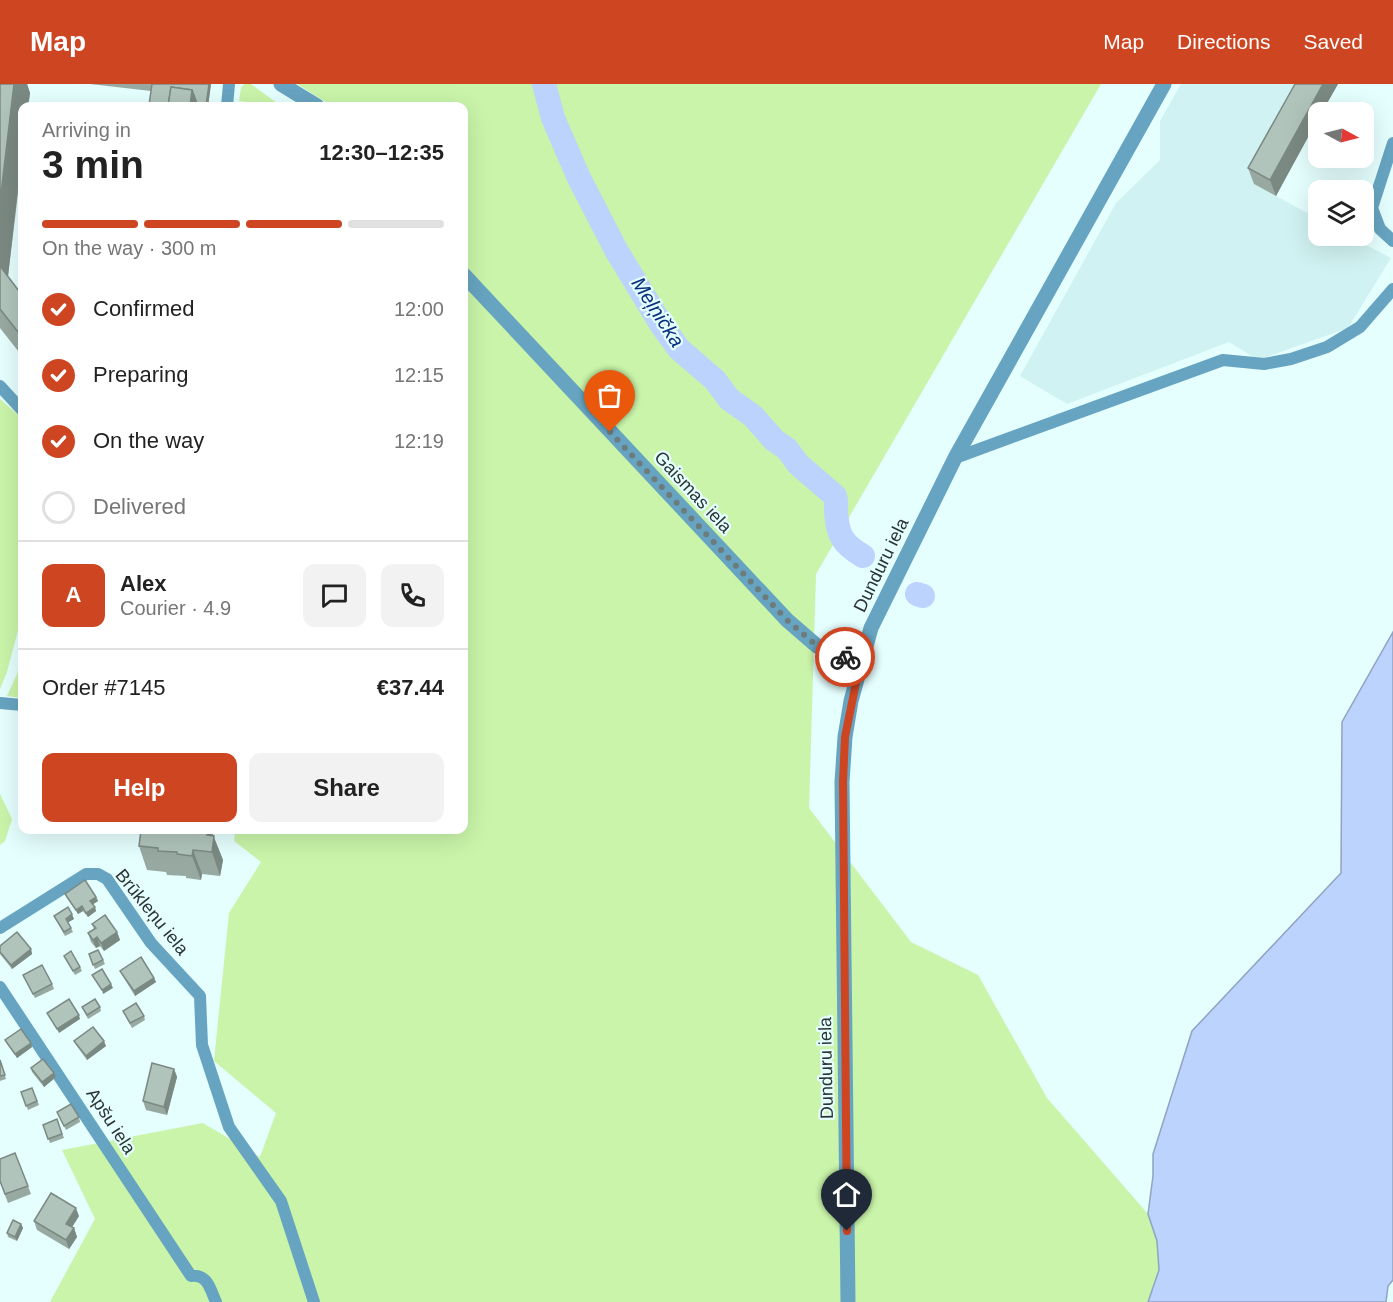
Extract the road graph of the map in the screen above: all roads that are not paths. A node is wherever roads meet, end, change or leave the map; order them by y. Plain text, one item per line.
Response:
1 (229, 84) edge
2 (281, 84) edge
3 (1164, 84) edge
4 (227, 102) edge
5 (310, 102) edge
6 (1393, 143) edge
7 (1393, 242) edge
8 (468, 279) edge
9 (1393, 290) edge
10 (0, 386) edge
11 (18, 406) edge
12 (955, 458) junction
13 (860, 663) junction
14 (0, 703) edge
15 (18, 705) edge
16 (0, 928) edge
17 (0, 987) edge
18 (216, 1302) edge
19 (314, 1302) edge
20 (848, 1302) edge

1 - 4 street
2 - 5 street
3 - 12 street, Dunduru iela
6 - 7 street
8 - 13 street, Gaismas iela
9 - 12 street
10 - 11 street
12 - 13 street, Dunduru iela
13 - 20 street, Dunduru iela
14 - 15 street
16 - 19 street, Brūkleņu iela
17 - 18 street, Apšu iela

